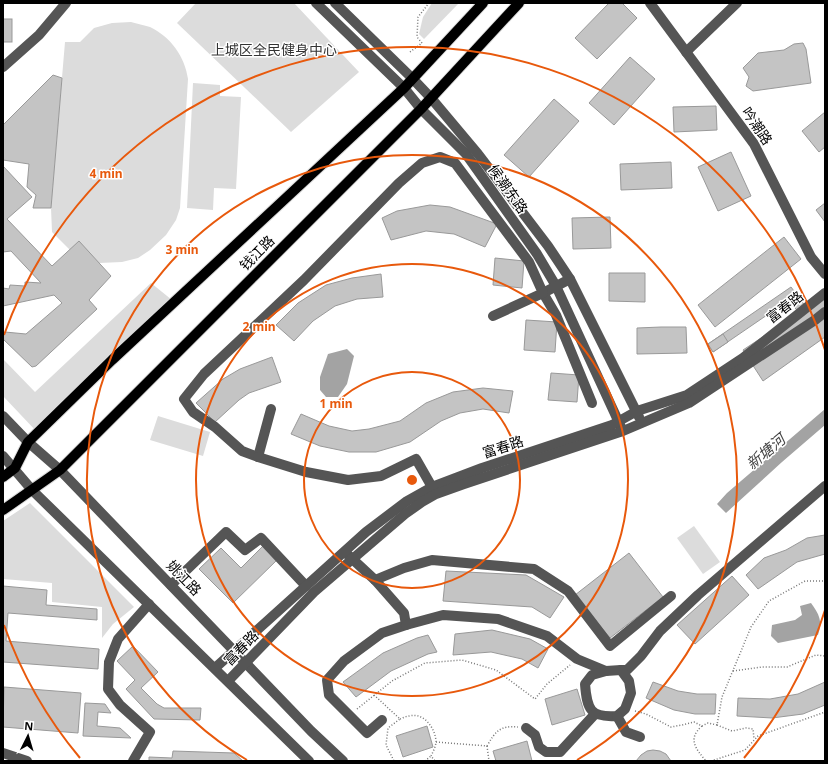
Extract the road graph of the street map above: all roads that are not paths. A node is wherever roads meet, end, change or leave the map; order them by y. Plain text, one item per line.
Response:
1 (66, 3) edge
2 (316, 3) edge
3 (335, 3) edge
4 (483, 3) edge
5 (519, 3) edge
6 (650, 3) edge
7 (737, 3) edge
8 (686, 52) junction
9 (3, 67) edge
10 (412, 78) junction
11 (404, 88) junction
12 (431, 98) junction
13 (421, 109) junction
14 (825, 274) edge
15 (570, 280) junction
16 (556, 286) junction
17 (543, 293) junction
18 (825, 293) edge
19 (825, 312) edge
20 (493, 316) dead end
21 (592, 403) dead end
22 (271, 409) dead end
23 (637, 412) junction
24 (3, 416) edge
25 (641, 423) junction
26 (620, 426) junction
27 (28, 442) junction
28 (3, 456) edge
29 (258, 457) junction
30 (15, 468) junction
31 (60, 470) junction
32 (3, 477) edge
33 (825, 486) edge
34 (432, 487) junction
35 (32, 490) junction
36 (3, 510) edge
37 (348, 554) junction
38 (375, 580) junction
39 (171, 585) junction
40 (306, 586) junction
41 (671, 596) dead end
42 (149, 604) junction
43 (406, 625) junction
44 (234, 650) junction
45 (246, 664) junction
46 (215, 668) junction
47 (621, 670) junction
48 (606, 672) junction
49 (228, 681) junction
50 (595, 714) junction
51 (618, 716) junction
52 (382, 720) dead end
53 (526, 728) road end
54 (640, 737) dead end
55 (3, 753) edge
56 (27, 761) edge
57 (133, 761) edge
58 (309, 761) edge
59 (343, 761) edge

1 - 9 street
2 - 11 street, 候潮东路
3 - 10 street, 候潮东路
4 - 10 main road, 钱江路
5 - 12 main road, 钱江路
6 - 8 street, 吟潮路
7 - 8 street
8 - 14 street, 吟潮路
10 - 11 main road, 钱江路
10 - 12 street, 候潮东路
11 - 13 street, 候潮东路
11 - 27 main road, 钱江路
12 - 13 main road, 钱江路
12 - 15 street, 候潮东路
13 - 16 street, 候潮东路
13 - 31 main road, 钱江路
15 - 16 street
15 - 23 street, 候潮东路
16 - 17 street
16 - 26 street, 候潮东路
17 - 20 street
17 - 21 street
17 - 29 street
18 - 23 street, 富春路
19 - 25 street, 富春路
22 - 29 street
23 - 25 street, 候潮东路
23 - 26 street, 富春路
24 - 27 street, 姚江路
25 - 26 street, 富春路
26 - 34 street, 富春路
26 - 37 street, 富春路
27 - 30 main road, 钱江路
27 - 31 street, 姚江路
28 - 30 street
29 - 34 street
30 - 32 main road, 钱江路
30 - 35 street
31 - 35 main road, 钱江路
31 - 39 street, 姚江路
33 - 47 street
34 - 37 street, 富春路
35 - 36 main road, 钱江路
35 - 42 street
37 - 38 street
37 - 40 street, 富春路
37 - 45 street, 富春路
38 - 41 street
38 - 43 street
39 - 40 street
39 - 44 street, 姚江路
40 - 44 street, 富春路
42 - 46 street
42 - 57 street
43 - 48 street
43 - 52 street
44 - 45 street, 姚江路
44 - 46 street, 富春路
45 - 49 street, 富春路
45 - 59 street, 姚江路
46 - 49 street
47 - 48 street
47 - 51 street
48 - 50 street
49 - 58 street
50 - 51 street
50 - 53 street
51 - 54 street
55 - 56 street

